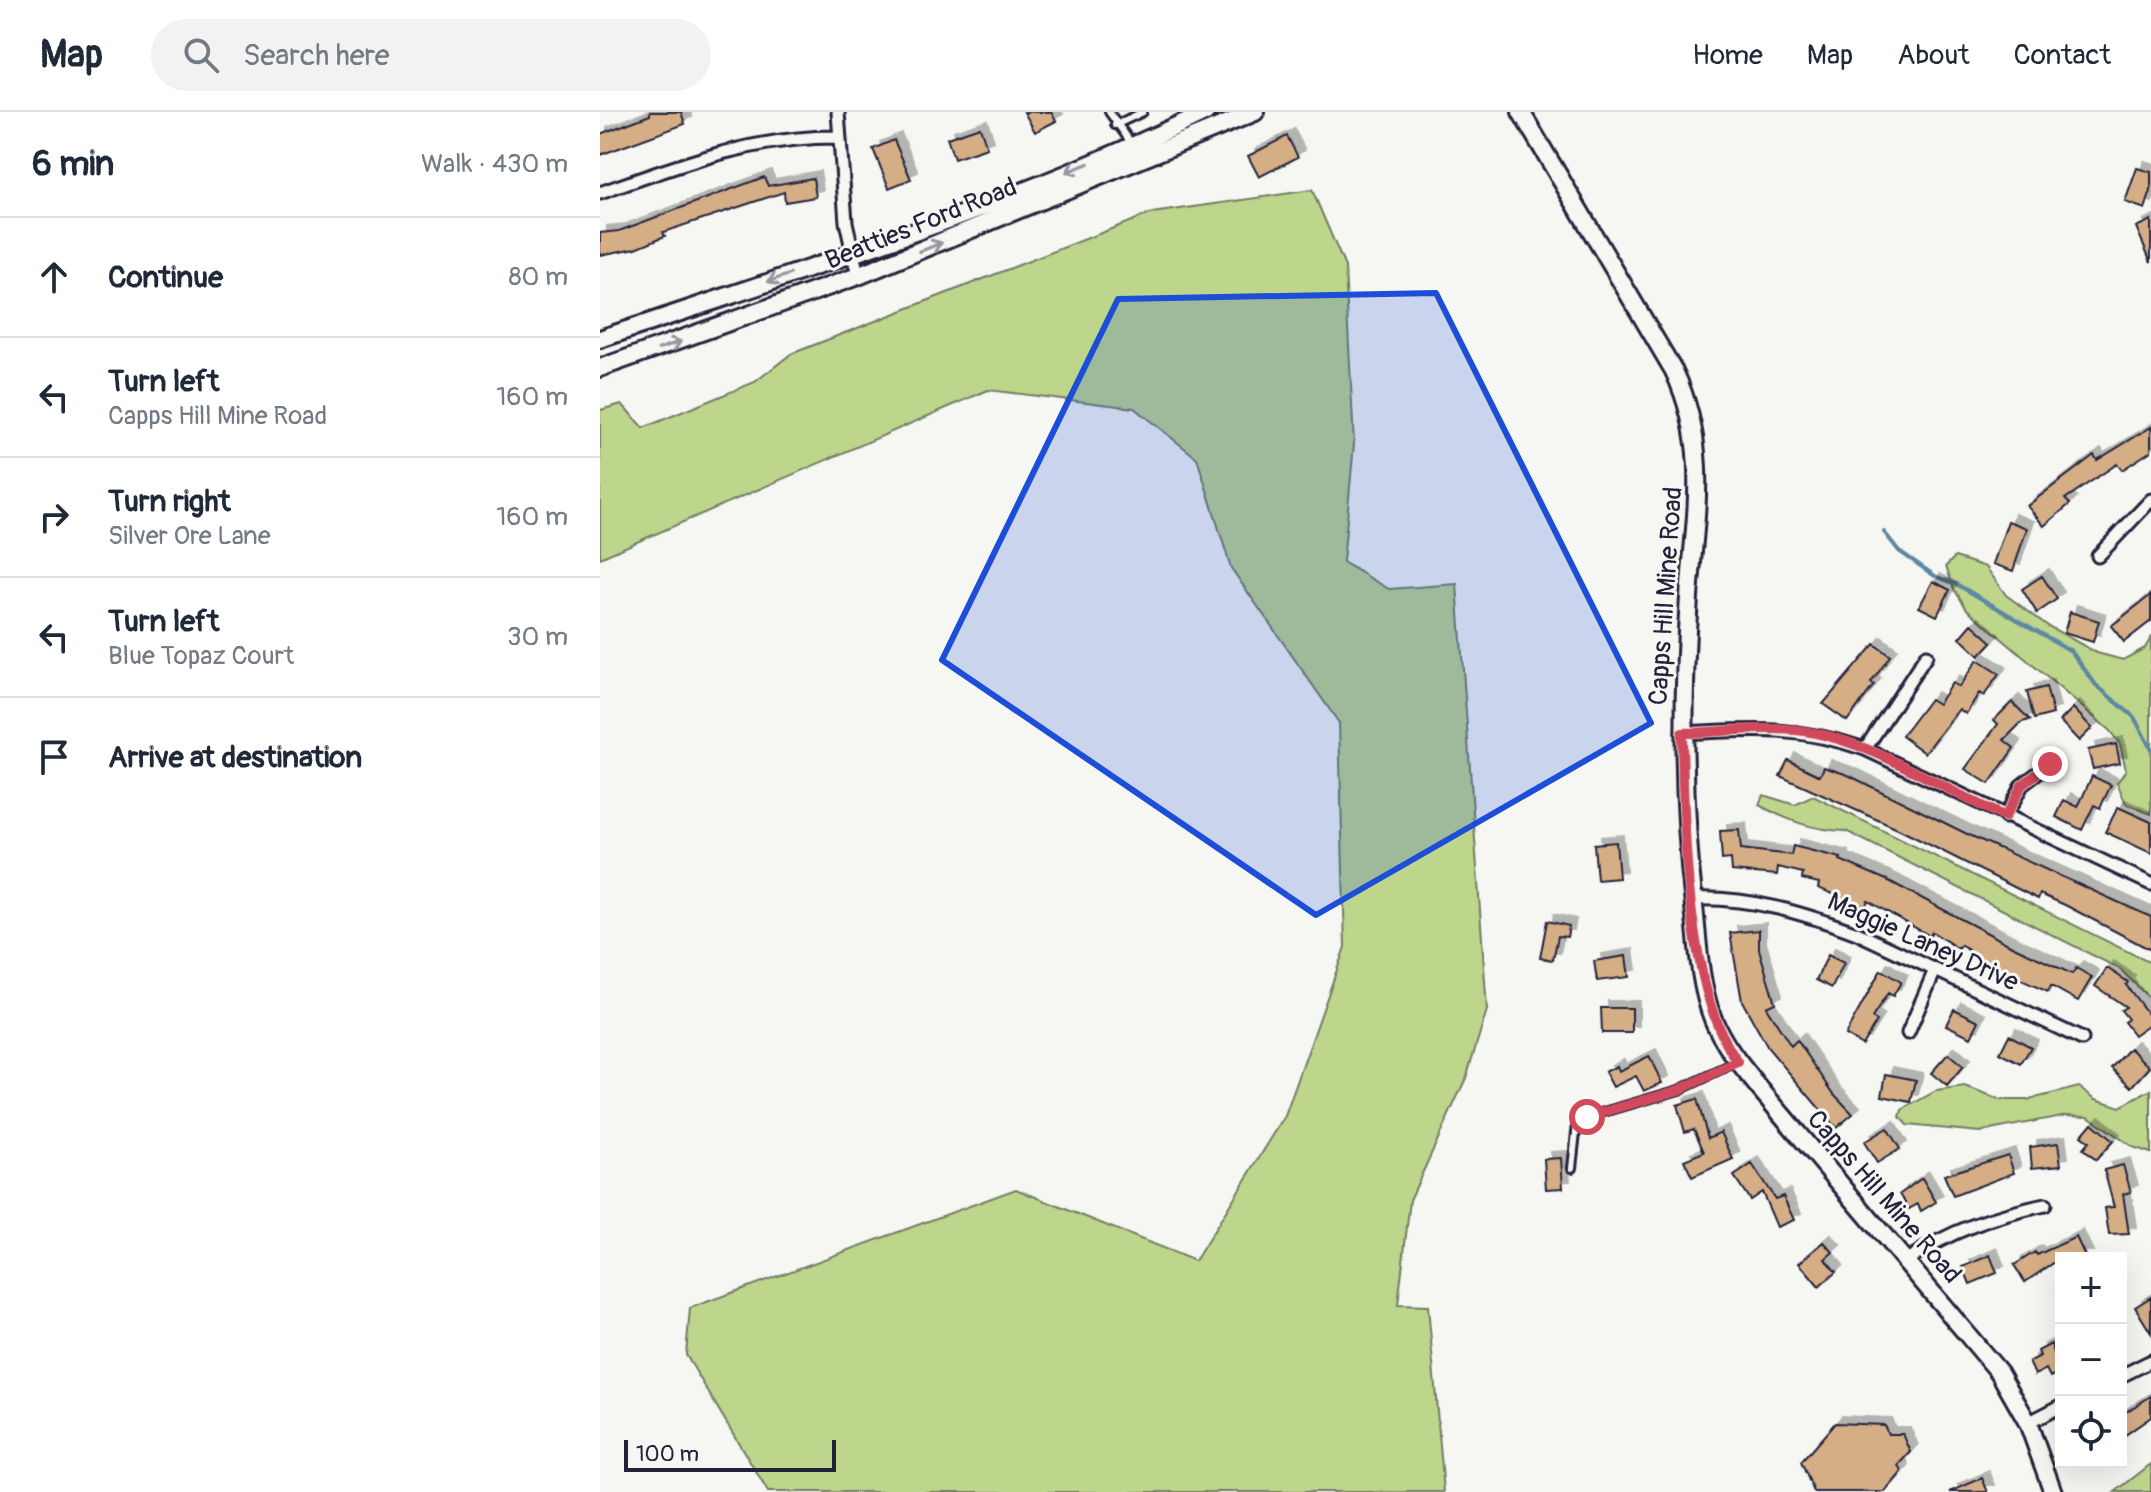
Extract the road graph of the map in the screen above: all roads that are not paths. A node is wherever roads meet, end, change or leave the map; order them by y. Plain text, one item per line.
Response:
1 (838, 112) edge
2 (1109, 112) edge
3 (1143, 112) edge
4 (1206, 112) edge
5 (1255, 112) edge
6 (1525, 113) edge
7 (1176, 122) junction
8 (1115, 125) junction
9 (839, 137) junction
10 (1133, 145) junction
11 (1163, 151) junction
12 (600, 193) edge
13 (853, 253) junction
14 (858, 276) junction
15 (600, 339) edge
16 (600, 368) edge
17 (2151, 500) edge
18 (2098, 556) dead end
19 (1926, 656) dead end
20 (1682, 733) junction
21 (1865, 749) junction
22 (2050, 764) dead end
23 (2005, 817) junction
24 (2151, 884) edge
25 (1693, 899) junction
26 (1935, 970) junction
27 (1908, 1033) dead end
28 (2082, 1039) dead end
29 (1738, 1062) junction
30 (1572, 1168) dead end
31 (2045, 1205) dead end
32 (1907, 1260) junction
33 (2151, 1361) edge
34 (2127, 1373) edge
35 (2055, 1409) edge
36 (2028, 1423) junction
37 (2053, 1492) edge

1 - 9 street
2 - 8 lane
3 - 8 lane
4 - 7 street, Beatties Ford Road
5 - 11 street, Beatties Ford Road
6 - 20 street, Capps Hill Mine Road
7 - 10 street, Beatties Ford Road
7 - 11 lane
8 - 10 lane
9 - 12 street
9 - 13 street
10 - 11 lane
10 -> 13 street, Beatties Ford Road
14 -> 11 street, Beatties Ford Road
13 - 14 street
13 -> 15 street, Beatties Ford Road
16 -> 14 street, Beatties Ford Road
17 - 18 street
19 - 21 street
20 - 21 street
20 - 25 street, Capps Hill Mine Road
21 - 23 street
22 - 23 street
23 - 24 street
25 - 26 street, Maggie Laney Drive
25 - 29 street, Capps Hill Mine Road
26 - 27 street
26 - 28 street, Maggie Laney Drive
29 - 30 lane
29 - 32 street, Capps Hill Mine Road
31 - 32 street
32 - 36 street, Capps Hill Mine Road
33 - 34 street
35 - 36 street
36 - 37 street, Capps Hill Mine Road

